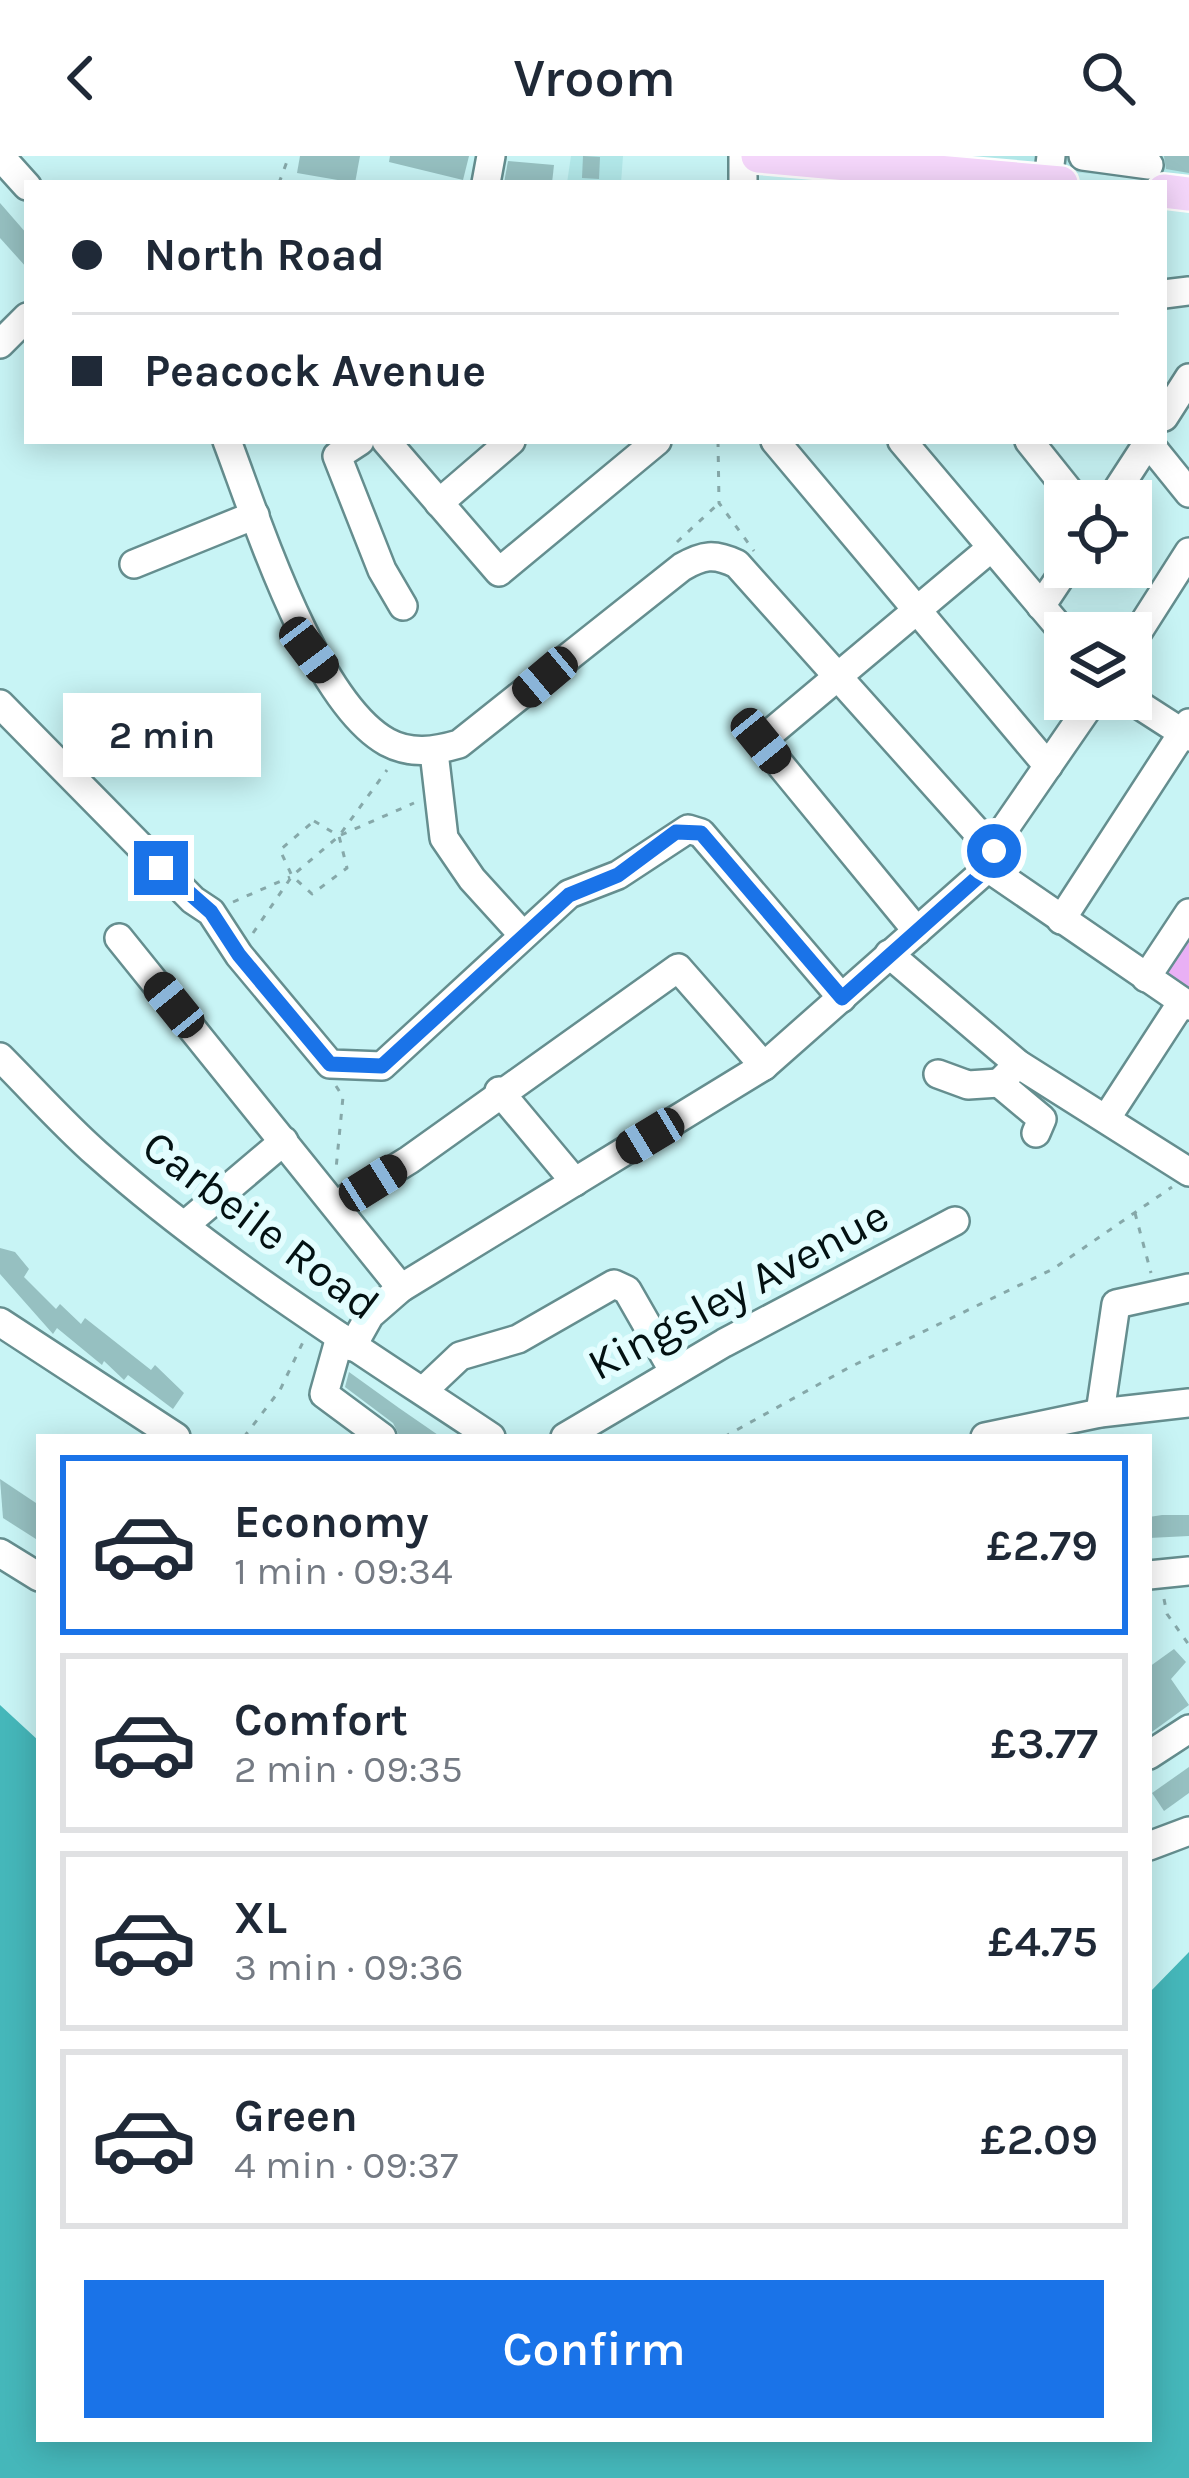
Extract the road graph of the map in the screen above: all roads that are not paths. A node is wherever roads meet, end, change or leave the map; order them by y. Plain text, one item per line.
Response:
1 (0, 156) edge
2 (758, 156) edge
3 (1083, 156) edge
4 (848, 160) edge
5 (1153, 174) edge
6 (1003, 180) edge
7 (24, 183) edge
8 (24, 320) edge
9 (0, 344) edge
10 (1189, 378) edge
11 (1167, 412) edge
12 (228, 444) edge
13 (355, 444) edge
14 (389, 444) edge
15 (508, 444) edge
16 (648, 444) edge
17 (778, 444) edge
18 (905, 444) edge
19 (1031, 444) edge
20 (1146, 444) edge
21 (1150, 444) edge
22 (1060, 480) edge
23 (1123, 480) edge
24 (1189, 493) edge
25 (439, 503) junction
26 (255, 515) junction
27 (992, 548) junction
28 (1189, 552) edge
29 (134, 564) dead end
30 (1053, 588) edge
31 (404, 606) dead end
32 (1041, 606) junction
33 (919, 608) junction
34 (1046, 612) edge
35 (1151, 612) edge
36 (837, 675) junction
37 (0, 704) edge
38 (1152, 711) edge
39 (1080, 720) edge
40 (1187, 731) edge
41 (434, 752) junction
42 (1048, 766) junction
43 (991, 860) junction
44 (1189, 914) edge
45 (1061, 920) junction
46 (917, 931) junction
47 (521, 934) junction
48 (119, 938) dead end
49 (890, 954) junction
50 (1146, 978) junction
51 (842, 998) junction
52 (1185, 1004) edge
53 (0, 1057) edge
54 (764, 1066) junction
55 (1008, 1073) junction
56 (938, 1074) dead end
57 (499, 1091) junction
58 (1106, 1119) junction
59 (1036, 1132) dead end
60 (284, 1141) junction
61 (1187, 1170) edge
62 (574, 1182) junction
63 (334, 1203) junction
64 (955, 1221) dead end
65 (186, 1224) junction
66 (401, 1288) junction
67 (1189, 1288) edge
68 (0, 1322) edge
69 (346, 1342) junction
70 (674, 1372) junction
71 (423, 1391) junction
72 (1189, 1404) edge
73 (1100, 1413) junction
74 (171, 1434) edge
75 (378, 1434) edge
76 (487, 1434) edge
77 (570, 1434) edge
78 (1000, 1434) edge
79 (0, 1553) edge
80 (1189, 1571) edge
81 (1154, 1574) edge
82 (36, 1575) edge
83 (1189, 1729) edge
84 (1152, 1753) edge
85 (1189, 1831) edge
86 (1155, 1845) edge

1 - 7 street
2 - 4 main road
3 - 5 street
4 - 6 main road
8 - 9 street
10 - 11 street
12 - 26 street
13 - 31 street
14 - 25 street
15 - 25 street
16 - 25 street
17 - 33 street
18 - 27 street
19 - 22 street
20 - 23 street
21 - 24 street
26 - 29 street
26 - 41 street
27 - 32 street
27 - 33 street
28 - 35 street
30 - 32 street
32 - 34 street
33 - 36 street
33 - 42 street
36 - 41 street
36 - 43 street
36 - 46 street
37 - 47 street
38 - 40 street
39 - 42 street
40 - 45 street
41 - 47 street
42 - 43 street
43 - 45 street
43 - 46 street
44 - 50 street
45 - 50 street
46 - 49 street
47 - 51 street
48 - 60 street
49 - 51 street
49 - 55 street
50 - 52 street
51 - 54 street
52 - 58 street
53 - 65 street, Carbeile Road
54 - 57 street
54 - 62 street
55 - 56 street
55 - 58 street
55 - 59 street
57 - 62 street
57 - 63 street
58 - 61 street
60 - 63 street
60 - 65 street
62 - 66 street
63 - 66 street
64 - 70 street, Kingsley Avenue
65 - 69 street, Carbeile Road
66 - 69 street
67 - 73 street
68 - 74 street
69 - 71 street, Carbeile Road
69 - 75 street
70 - 71 street
70 - 77 street, Kingsley Avenue
71 - 76 street, Carbeile Road
72 - 73 street
73 - 78 street
79 - 82 street
80 - 81 street
83 - 84 street
85 - 86 street

